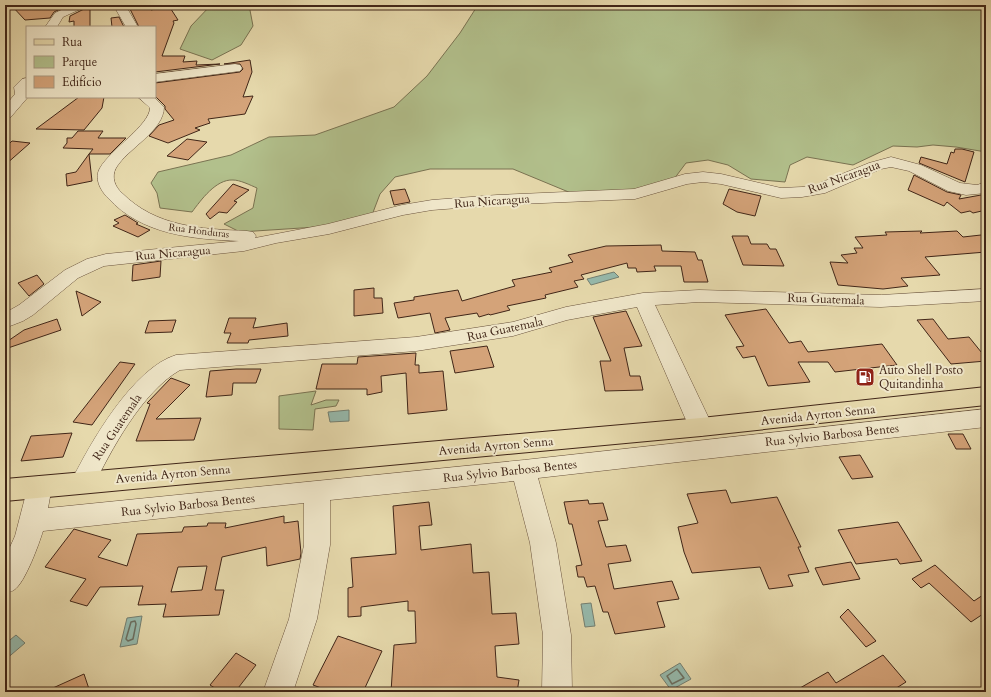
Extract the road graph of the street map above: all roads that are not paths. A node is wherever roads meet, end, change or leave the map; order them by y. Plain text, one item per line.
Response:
1 (81, 5) edge
2 (121, 5) edge
3 (52, 26) edge
4 (131, 26) edge
5 (234, 68) dead end
6 (156, 78) edge
7 (26, 83) edge
8 (145, 98) edge
9 (7, 107) edge
10 (986, 187) edge
11 (276, 238) junction
12 (986, 295) edge
13 (643, 299) junction
14 (5, 321) edge
15 (986, 396) edge
16 (986, 418) edge
17 (701, 427) junction
18 (524, 470) junction
19 (83, 482) junction
20 (40, 486) junction
21 (5, 490) edge
22 (317, 491) junction
23 (33, 521) junction
24 (5, 581) edge
25 (278, 692) edge
26 (557, 692) edge

1 - 3 street
2 - 4 street
5 - 6 street
7 - 9 street
8 - 11 street, Rua Honduras
10 - 11 street, Rua Nicaragua
11 - 14 street, Rua Nicaragua
12 - 13 street, Rua Guatemala
13 - 17 street
13 - 19 street, Rua Guatemala
15 - 17 main road, Avenida Ayrton Senna
16 - 18 street, Rua Sylvio Barbosa Bentes
17 - 19 main road, Avenida Ayrton Senna
18 - 22 street, Rua Sylvio Barbosa Bentes
18 - 26 street
19 - 20 main road, Avenida Ayrton Senna
20 - 21 main road, Avenida Ayrton Senna
20 - 23 street
22 - 23 street, Rua Sylvio Barbosa Bentes
22 - 25 street
23 - 24 street

